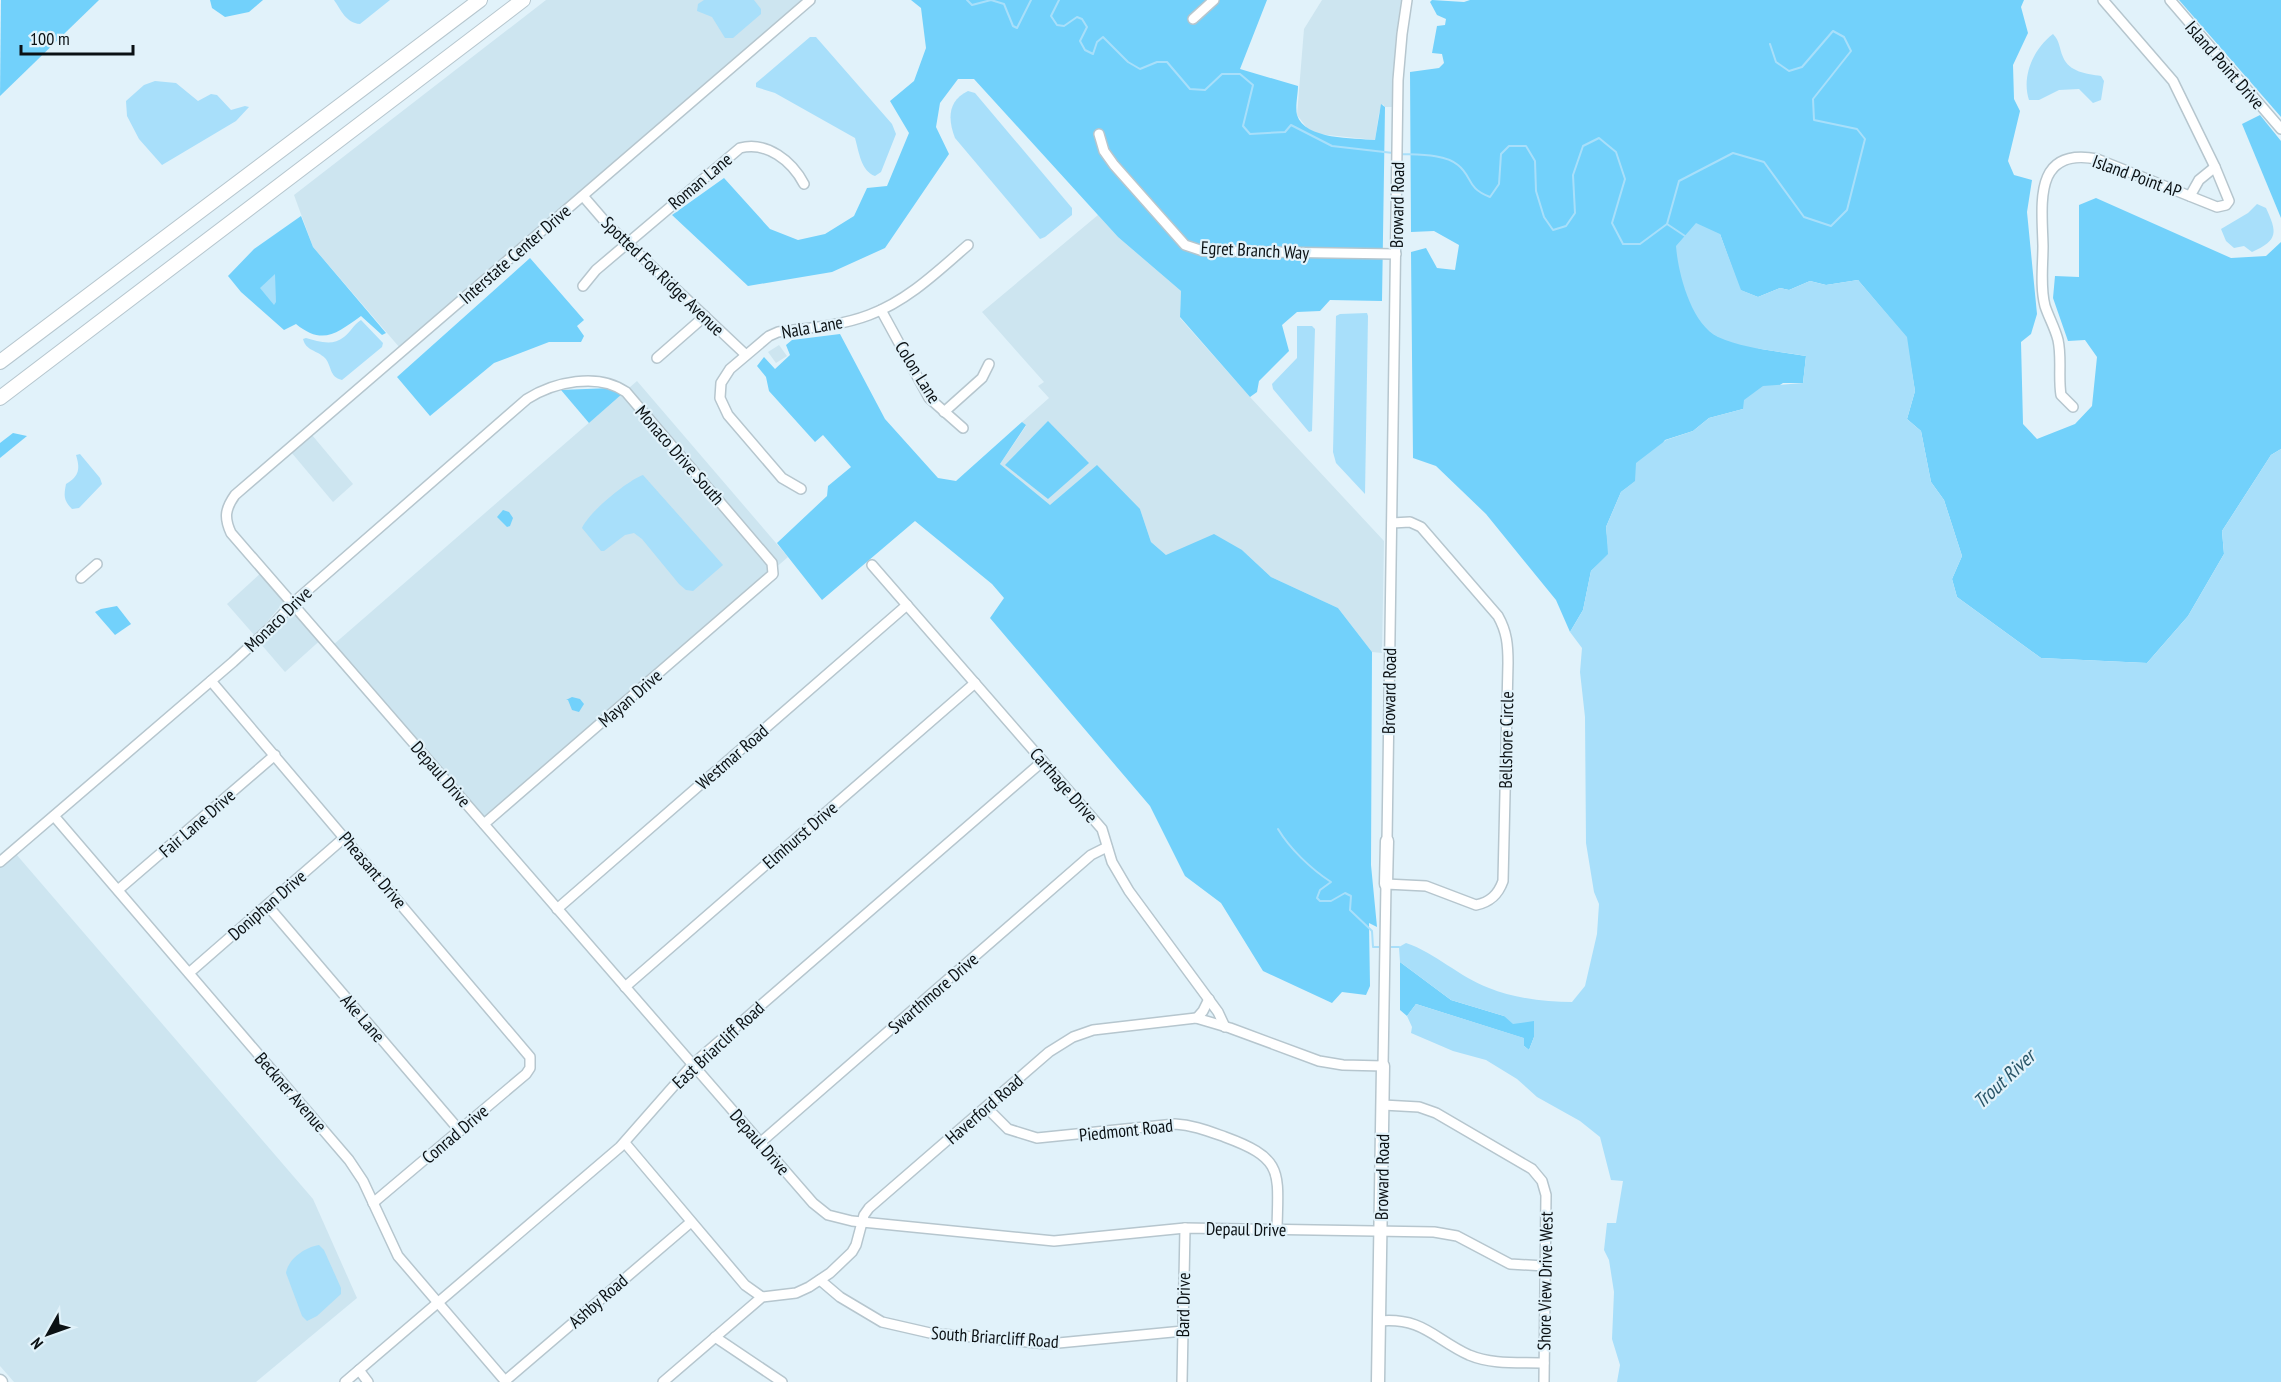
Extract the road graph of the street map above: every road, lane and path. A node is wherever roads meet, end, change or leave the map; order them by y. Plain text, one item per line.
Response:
1 (480, 0) edge
2 (523, 0) edge
3 (810, 0) edge
4 (1214, 0) edge
5 (1407, 0) edge
6 (2103, 0) edge
7 (2170, 0) edge
8 (1193, 19) dead end
9 (2281, 129) edge
10 (1099, 134) dead end
11 (2215, 167) junction
12 (804, 184) dead end
13 (583, 196) junction
14 (2190, 196) junction
15 (627, 244) junction
16 (968, 245) dead end
17 (1396, 254) junction
18 (582, 286) dead end
19 (881, 310) junction
20 (705, 316) junction
21 (746, 355) junction
22 (657, 358) dead end
23 (0, 362) edge
24 (989, 364) dead end
25 (562, 385) joint
26 (0, 398) edge
27 (2073, 407) dead end
28 (944, 412) junction
29 (963, 428) dead end
30 (801, 489) dead end
31 (225, 512) joint
32 (1392, 523) junction
33 (98, 564) dead end
34 (872, 565) dead end
35 (773, 570) joint
36 (81, 578) dead end
37 (293, 603) junction
38 (907, 605) junction
39 (211, 681) junction
40 (975, 683) junction
41 (275, 755) junction
42 (1043, 761) junction
43 (54, 816) junction
44 (484, 824) junction
45 (345, 837) junction
46 (1387, 841) joint
47 (1107, 848) junction
48 (0, 862) edge
49 (1386, 884) junction
50 (118, 890) junction
51 (267, 905) junction
52 (557, 909) junction
53 (189, 973) junction
54 (625, 987) junction
55 (1209, 999) junction
56 (1197, 1018) junction
57 (1225, 1027) junction
58 (531, 1062) joint
59 (693, 1064) junction
60 (1383, 1066) junction
61 (1383, 1106) junction
62 (986, 1107) junction
63 (460, 1131) junction
64 (760, 1142) junction
65 (625, 1143) junction
66 (373, 1203) junction
67 (691, 1222) junction
68 (862, 1222) junction
69 (1185, 1228) junction
70 (1278, 1230) junction
71 (1381, 1232) junction
72 (1545, 1266) junction
73 (820, 1280) junction
74 (762, 1297) junction
75 (438, 1302) junction
76 (1379, 1321) junction
77 (1183, 1331) junction
78 (715, 1337) junction
79 (1544, 1363) junction
80 (358, 1371) junction
81 (345, 1382) edge
82 (368, 1382) edge
83 (506, 1382) edge
84 (663, 1382) edge
85 (782, 1382) edge
86 (1182, 1382) edge
87 (1378, 1382) edge
88 (1544, 1382) edge

1 - 23 highway
2 - 26 highway
3 - 13 street, Interstate Center Drive
4 - 8 street
5 - 17 street, Broward Road
6 - 11 street, Island Point AP
7 - 9 street, Island Point Drive
10 - 17 street, Egret Branch Way
11 - 14 street
11 - 14 street, Island Point AP
12 - 15 street, Roman Lane
13 - 15 street, Spotted Fox Ridge Avenue
13 - 31 street, Interstate Center Drive
14 - 27 street, Island Point AP
15 - 18 street, Roman Lane
15 - 20 street, Spotted Fox Ridge Avenue
16 - 19 street, Nala Lane
17 - 32 street, Broward Road
19 - 21 street, Nala Lane
19 - 28 street, Colon Lane
20 - 21 street, Spotted Fox Ridge Avenue
20 - 22 street
21 - 30 street, Nala Lane
24 - 28 street
25 - 35 street, Monaco Drive South
25 - 37 street, Monaco Drive
28 - 29 street, Colon Lane
31 - 37 street, Depaul Drive
32 - 46 street, Broward Road
32 - 49 street, Bellshore Circle
33 - 36 street
34 - 38 street, Carthage Drive
35 - 44 street, Mayan Drive
37 - 39 street, Monaco Drive
37 - 44 street, Depaul Drive
38 - 40 street, Carthage Drive
38 - 52 street, Westmar Road
39 - 41 street, Pheasant Drive
39 - 43 street, Monaco Drive
40 - 42 street, Carthage Drive
40 - 54 street, Elmhurst Drive
41 - 45 street, Pheasant Drive
41 - 50 street, Fair Lane Drive
42 - 47 street, Carthage Drive
42 - 59 street, East Briarcliff Road
43 - 48 street, Monaco Drive
43 - 50 street, Beckner Avenue
44 - 52 street, Depaul Drive
45 - 51 street, Doniphan Drive
45 - 58 street, Pheasant Drive
46 - 49 main road, Broward Road
47 - 55 street, Carthage Drive
47 - 64 street, Swarthmore Drive
49 - 60 street, Broward Road
50 - 53 street, Beckner Avenue
51 - 53 street, Doniphan Drive
51 - 63 street, Ake Lane
52 - 54 street, Depaul Drive
53 - 66 street, Beckner Avenue
54 - 59 street, Depaul Drive
55 - 56 street
55 - 57 street, Carthage Drive
56 - 57 street, Haverford Road
56 - 62 street, Haverford Road
57 - 60 street, Haverford Road
58 - 63 street, Conrad Drive
59 - 64 street, Depaul Drive
59 - 65 street, East Briarcliff Road
60 - 61 main road, Broward Road
61 - 71 main road, Broward Road
61 - 72 street, Shore View Drive West
62 - 68 street, Haverford Road
62 - 70 street, Piedmont Road
63 - 66 street, Conrad Drive
64 - 68 street, Depaul Drive
65 - 67 street
65 - 75 street, East Briarcliff Road
66 - 75 street, Beckner Avenue
67 - 74 street
67 - 83 street, Ashby Road
68 - 69 street, Depaul Drive
68 - 73 street, Haverford Road
69 - 70 street, Depaul Drive
69 - 77 street, Bard Drive
70 - 71 street, Depaul Drive
71 - 72 street, Depaul Drive
71 - 76 main road, Broward Road
72 - 79 street, Shore View Drive West
73 - 74 street, Haverford Road
73 - 77 street, South Briarcliff Road
74 - 78 street
75 - 80 street, East Briarcliff Road
75 - 83 street, Beckner Avenue
76 - 79 street
76 - 87 main road, Broward Road
77 - 86 street, Bard Drive
78 - 84 street
78 - 85 street
79 - 88 street, Shore View Drive West
80 - 81 street, East Briarcliff Road
80 - 82 street

